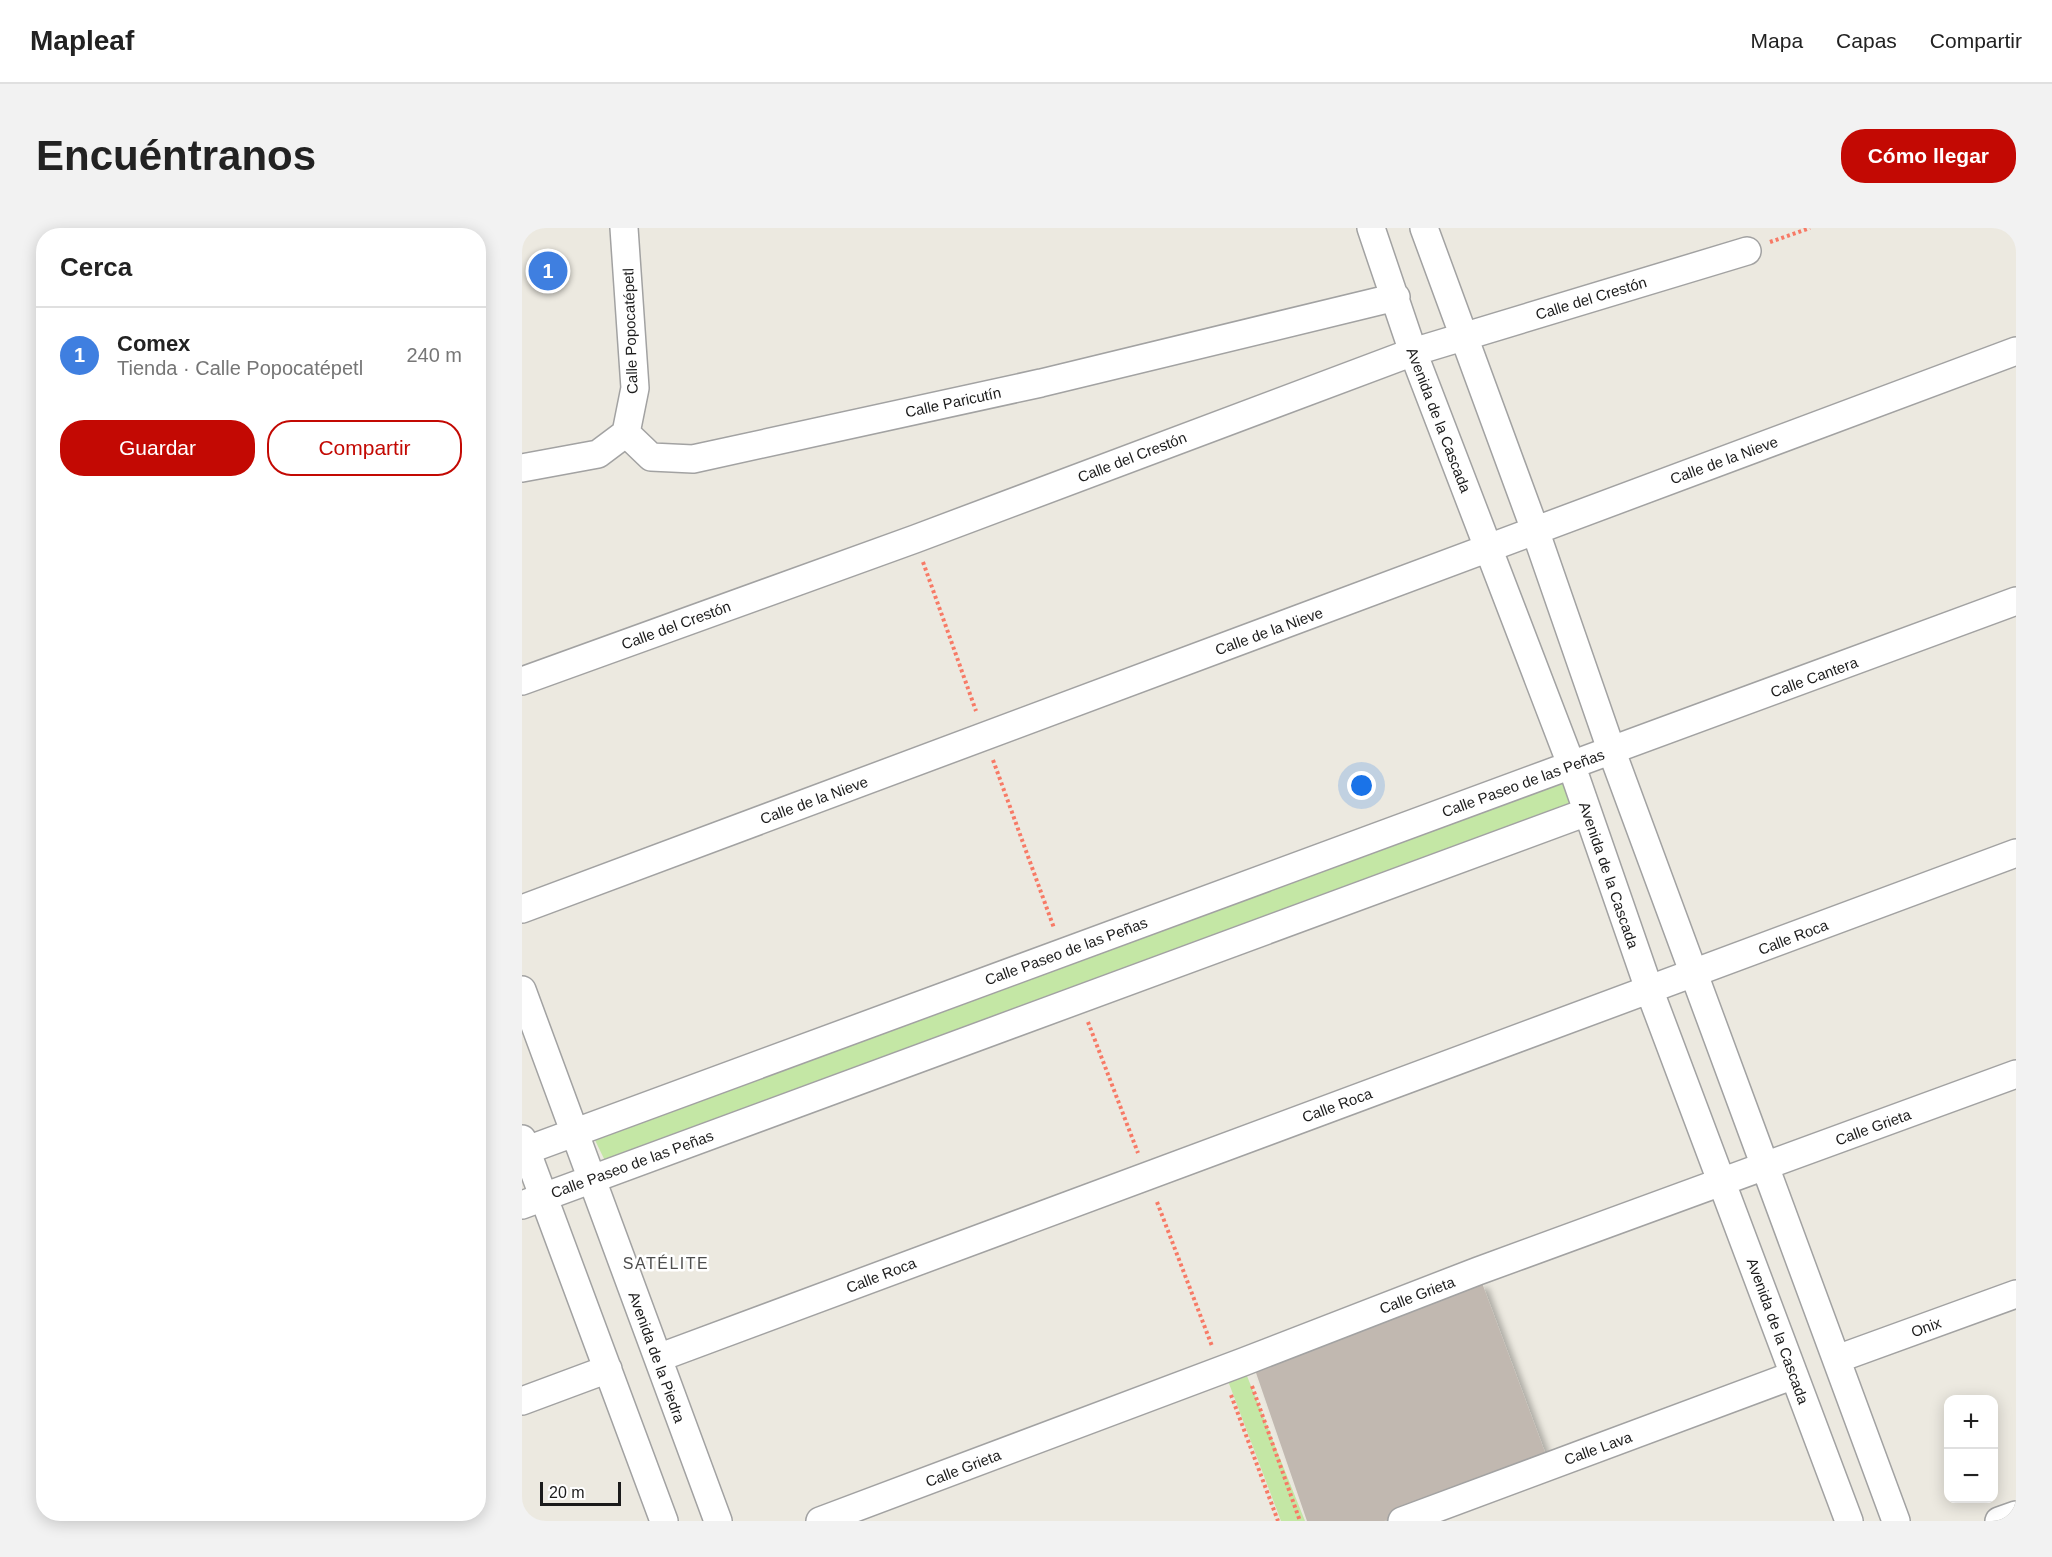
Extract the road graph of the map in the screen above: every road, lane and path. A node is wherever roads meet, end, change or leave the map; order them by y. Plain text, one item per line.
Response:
1 (624, 228) edge
2 (1371, 228) edge
3 (1424, 228) edge
4 (1810, 228) edge
5 (1747, 251) joint
6 (1396, 297) junction
7 (1464, 337) junction
8 (2016, 351) edge
9 (1413, 352) junction
10 (626, 433) junction
11 (522, 468) edge
12 (1535, 530) junction
13 (915, 539) junction
14 (1488, 549) junction
15 (2016, 602) edge
16 (522, 681) edge
17 (985, 736) junction
18 (1612, 752) junction
19 (1571, 764) junction
20 (1587, 812) junction
21 (2016, 853) edge
22 (522, 909) edge
23 (1063, 952) junction
24 (1694, 974) junction
25 (1649, 989) junction
26 (522, 990) edge
27 (1080, 1000) junction
28 (2016, 1074) edge
29 (575, 1132) junction
30 (524, 1147) edge
31 (1765, 1167) junction
32 (1147, 1175) junction
33 (592, 1178) junction
34 (1722, 1182) junction
35 (532, 1201) edge
36 (2016, 1294) edge
37 (658, 1358) junction
38 (1837, 1359) junction
39 (1232, 1366) junction
40 (608, 1369) junction
41 (1794, 1375) junction
42 (522, 1401) edge
43 (2016, 1515) edge
44 (664, 1521) edge
45 (717, 1521) edge
46 (820, 1521) edge
47 (1278, 1521) edge
48 (1300, 1521) edge
49 (1402, 1521) edge
50 (1849, 1521) edge
51 (1896, 1521) edge
52 (1999, 1521) edge

1 - 10 street, Calle Popocatépetl
2 - 6 street, Avenida de la Cascada
3 - 7 street
4 - 5 path
5 - 7 street, Calle del Crestón
6 - 9 street, Avenida de la Cascada
6 - 10 street, Calle Paricutín
7 - 9 street, Calle del Crestón
7 - 12 street
8 - 12 street, Calle de la Nieve
9 - 13 street, Calle del Crestón
9 - 14 street, Avenida de la Cascada
10 - 11 street
12 - 14 street, Calle de la Nieve
12 - 18 street
13 - 16 street, Calle del Crestón
13 - 17 path
14 - 17 street, Calle de la Nieve
14 - 19 street, Avenida de la Cascada
15 - 18 street, Calle Cantera
17 - 22 street, Calle de la Nieve
17 - 23 path
18 - 19 street, Calle Paseo de las Peñas
18 - 24 street
19 - 20 street, Avenida de la Cascada
19 - 23 street, Calle Paseo de las Peñas
20 - 25 street, Avenida de la Cascada
20 - 27 street, Calle Paseo de las Peñas
21 - 24 street, Calle Roca
23 - 29 street, Calle Paseo de las Peñas
24 - 25 street, Calle Roca
24 - 31 street
25 - 32 street, Calle Roca
25 - 34 street, Avenida de la Cascada
26 - 29 street, Avenida de la Piedra
27 - 32 path
27 - 33 street, Calle Paseo de las Peñas
28 - 31 street, Calle Grieta
29 - 30 street, Calle Paseo de las Peñas
29 - 33 street, Avenida de la Piedra
30 - 35 street
31 - 34 street, Calle Grieta
31 - 38 street
32 - 37 street, Calle Roca
32 - 39 path
33 - 35 street, Calle Paseo de las Peñas
33 - 37 street, Avenida de la Piedra
34 - 39 street, Calle Grieta
34 - 41 street, Avenida de la Cascada
35 - 40 street
36 - 38 street, Onix
37 - 45 street, Avenida de la Piedra
38 - 51 street
39 - 46 street, Calle Grieta
39 - 47 path
39 - 48 path
40 - 42 street
40 - 44 street
41 - 49 street, Calle Lava
41 - 50 street, Avenida de la Cascada
43 - 52 street

